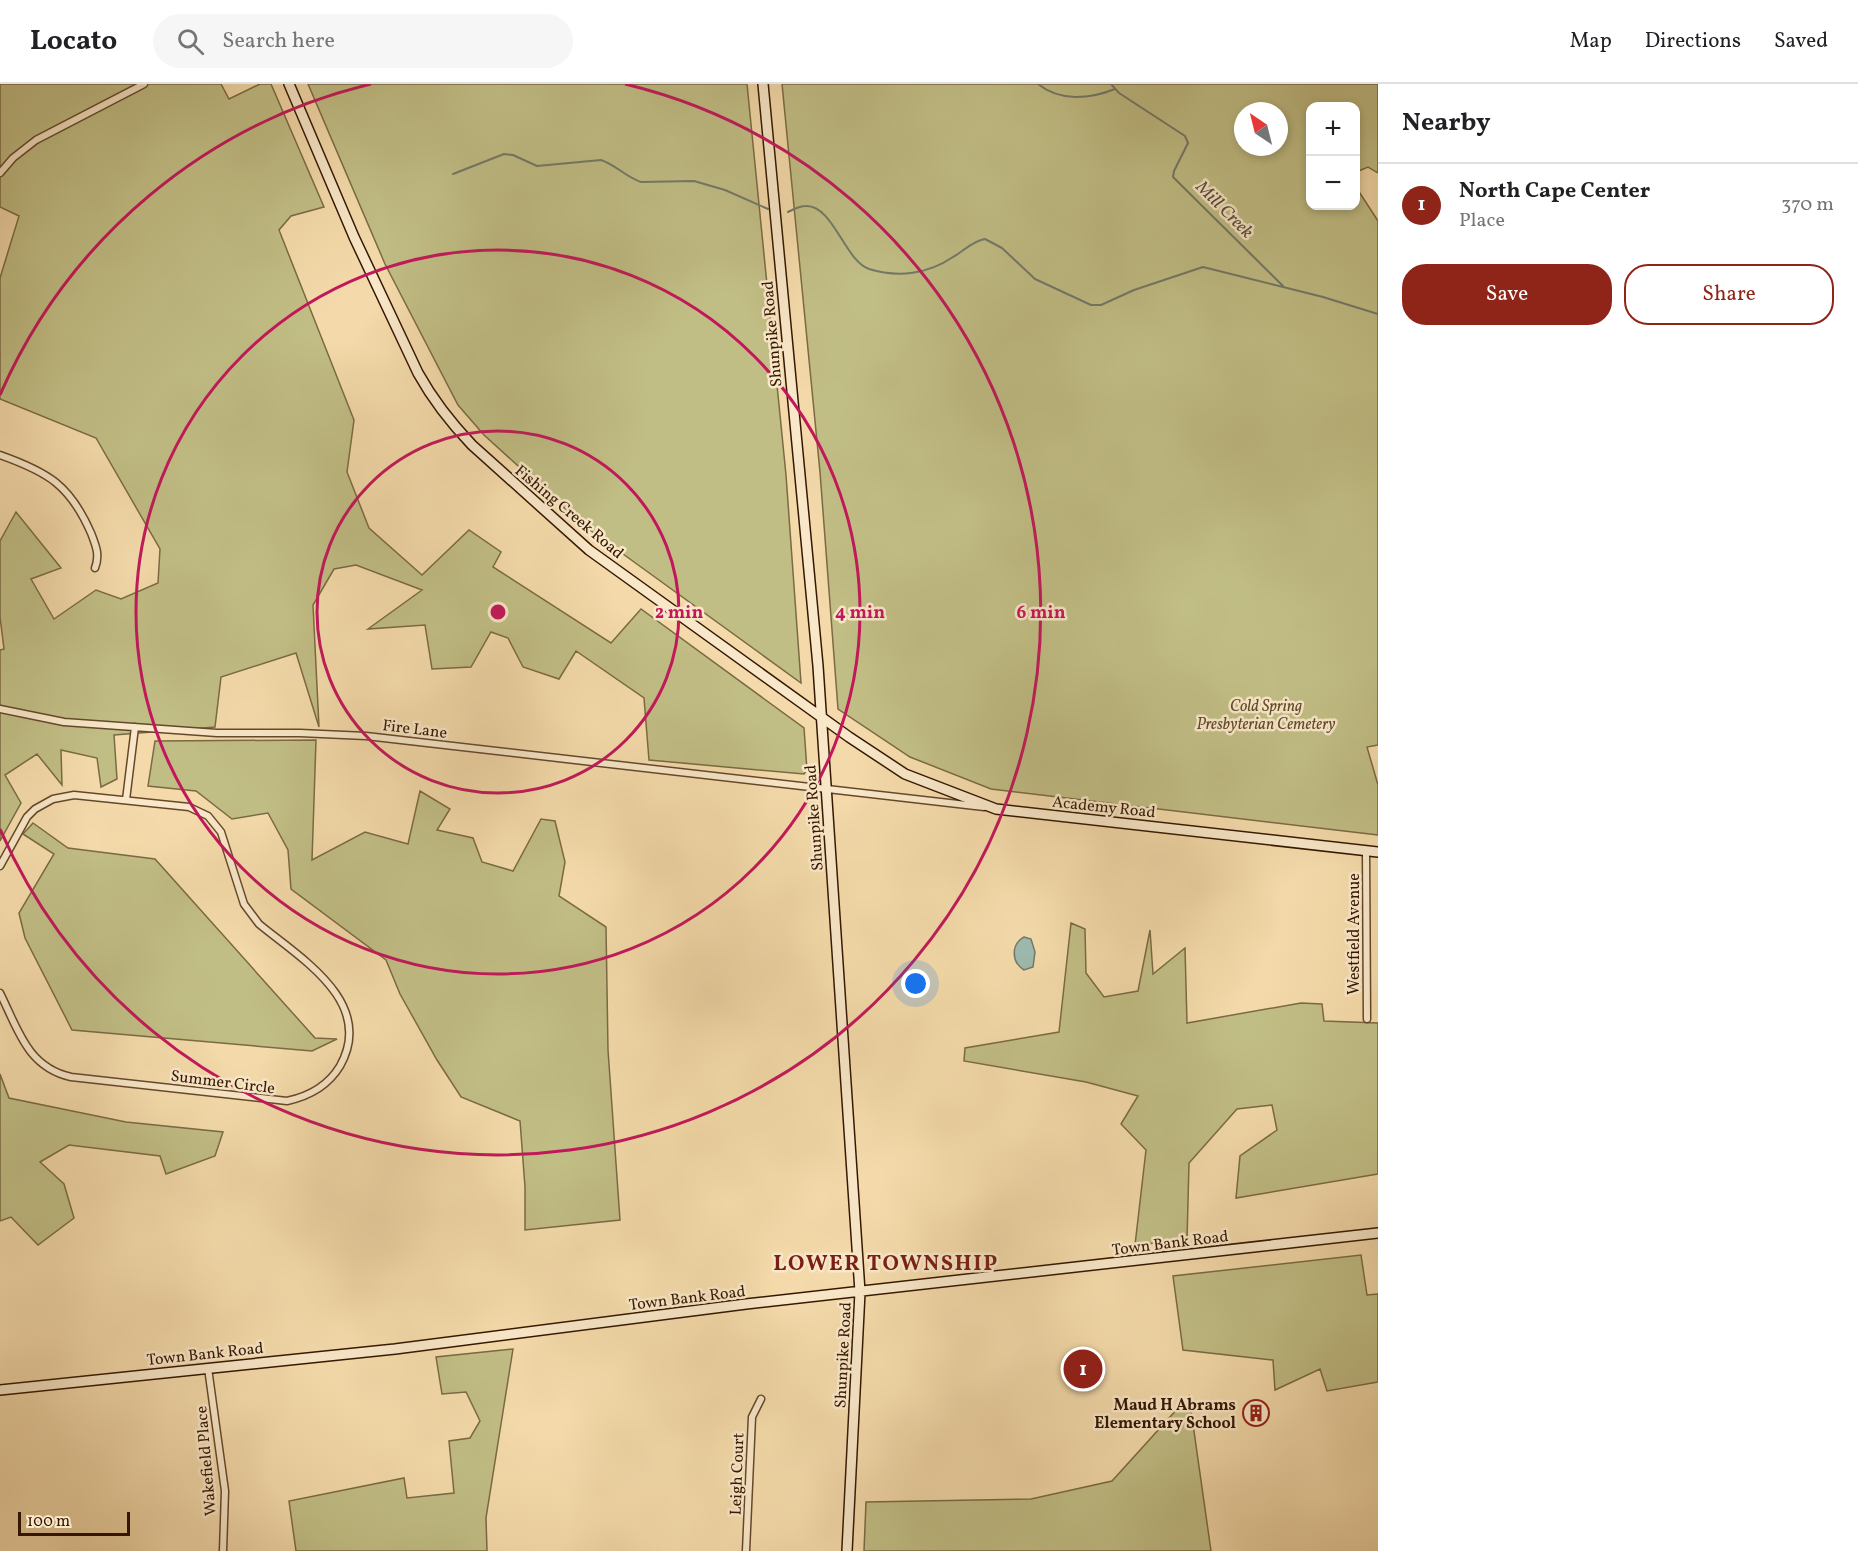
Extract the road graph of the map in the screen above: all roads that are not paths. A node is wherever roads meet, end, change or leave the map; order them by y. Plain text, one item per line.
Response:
1 (144, 84) edge
2 (289, 84) edge
3 (763, 84) edge
4 (0, 173) edge
5 (0, 455) edge
6 (95, 568) dead end
7 (0, 709) edge
8 (821, 718) junction
9 (135, 727) junction
10 (826, 789) junction
11 (126, 800) junction
12 (996, 809) junction
13 (1366, 850) junction
14 (1378, 852) edge
15 (0, 866) edge
16 (0, 993) edge
17 (1367, 1018) dead end
18 (1378, 1233) edge
19 (860, 1292) junction
20 (208, 1368) junction
21 (0, 1390) edge
22 (761, 1400) dead end
23 (223, 1551) edge
24 (746, 1551) edge
25 (847, 1551) edge

1 - 4 street
2 - 8 street, Fishing Creek Road
3 - 8 street, Shunpike Road
5 - 6 street
7 - 9 street, Fire Lane
8 - 10 street, Shunpike Road
8 - 12 street, Fishing Creek Road
9 - 10 street, Fire Lane
9 - 11 street
10 - 12 street, Academy Road
10 - 19 street, Shunpike Road
11 - 15 street, Summer Circle
11 - 16 street, Summer Circle
12 - 13 street, Academy Road
13 - 14 street, Academy Road
13 - 17 street, Westfield Avenue
18 - 19 street, Town Bank Road
19 - 20 street, Town Bank Road
19 - 25 street, Shunpike Road
20 - 21 street, Town Bank Road
20 - 23 street, Wakefield Place
22 - 24 street, Leigh Court

